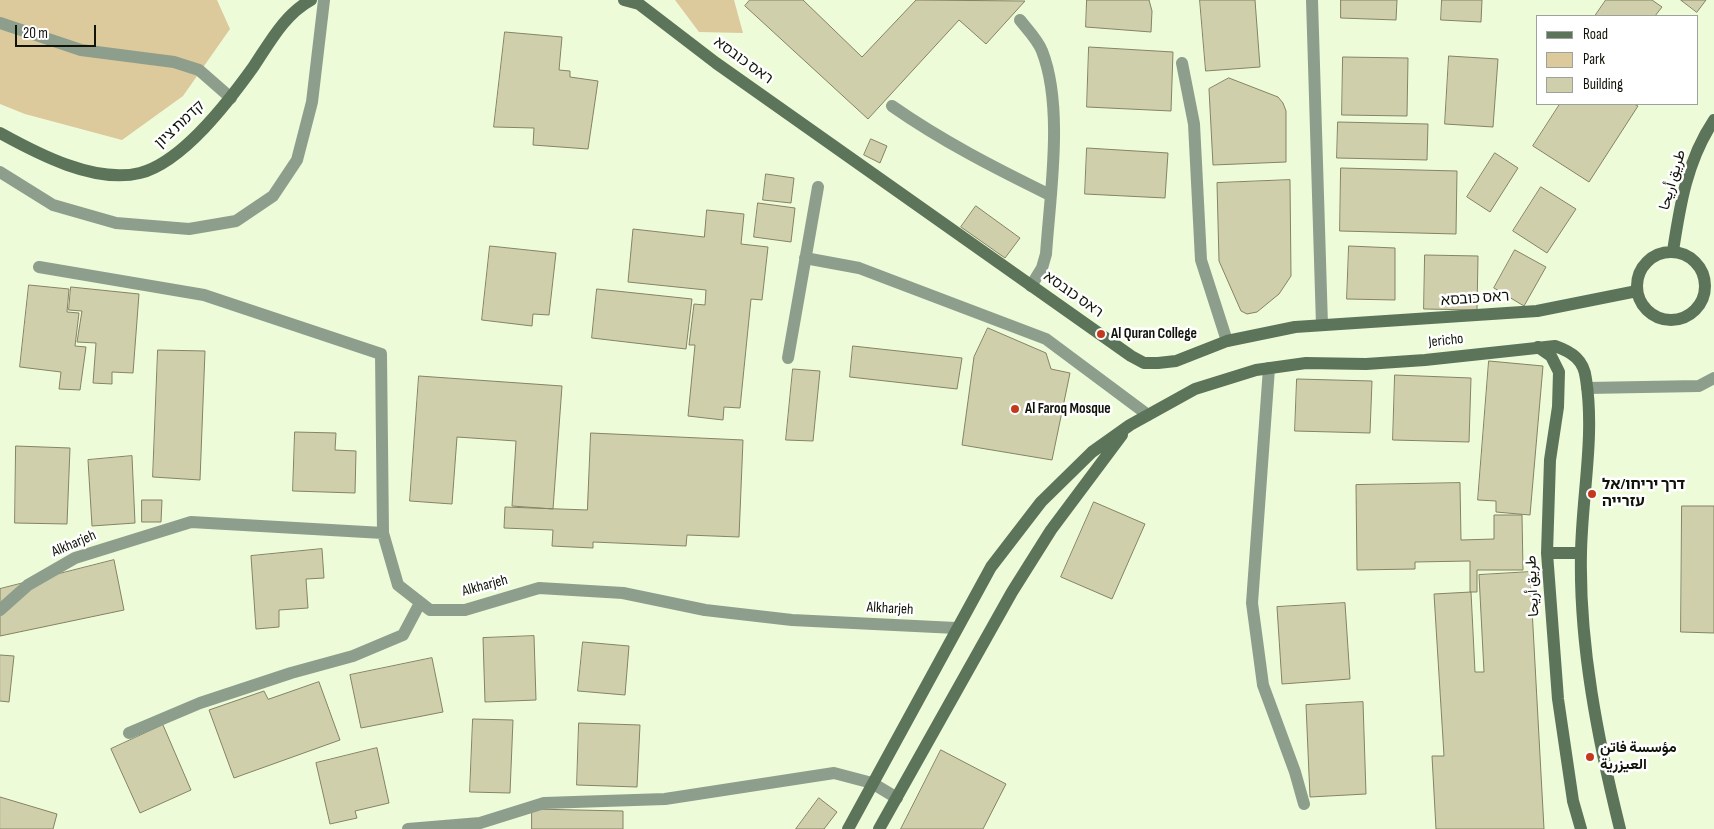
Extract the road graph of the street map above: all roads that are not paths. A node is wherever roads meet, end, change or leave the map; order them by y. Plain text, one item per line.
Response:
1 (311, 0) edge
2 (324, 0) edge
3 (624, 0) edge
4 (1312, 0) edge
5 (638, 2) edge
6 (1020, 20) dead end
7 (0, 23) edge
8 (1182, 63) dead end
9 (231, 98) junction
10 (892, 106) dead end
11 (1714, 120) edge
12 (0, 133) edge
13 (0, 172) edge
14 (818, 187) dead end
15 (1050, 195) junction
16 (1673, 252) junction
17 (805, 258) junction
18 (39, 267) dead end
19 (1709, 275) edge
20 (1031, 286) junction
21 (1637, 290) junction
22 (1322, 325) junction
23 (1227, 341) junction
24 (1538, 347) junction
25 (788, 358) dead end
26 (1269, 368) junction
27 (1714, 378) edge
28 (1587, 388) junction
29 (1148, 415) junction
30 (1130, 425) junction
31 (383, 533) junction
32 (1547, 553) junction
33 (1580, 553) junction
34 (420, 603) junction
35 (0, 610) edge
36 (956, 628) junction
37 (130, 733) dead end
38 (872, 783) junction
39 (897, 798) junction
40 (1304, 804) dead end
41 (408, 829) edge
42 (848, 829) edge
43 (879, 829) edge
44 (1581, 829) edge
45 (1620, 829) edge

1 - 9 main road, קדמת ציון
2 - 13 street
3 - 5 main road, ראס כובסא
4 - 22 street
5 - 20 main road, ראס כובסא
6 - 15 street
7 - 9 street
8 - 23 street
9 - 12 main road, קדמת ציון
10 - 15 street
11 - 16 main road, طريق أريحا
14 - 17 street
15 - 20 street
16 - 19 main road
16 - 21 main road
17 - 25 street
17 - 29 street
18 - 31 street
19 - 21 main road
20 - 23 main road, ראס כובסא
21 - 22 main road, ראס כובסא
22 - 23 main road, ראס כובסא
24 - 26 main road, Jericho
24 - 28 main road, Jericho
24 - 32 main road, طريق أريحا
26 - 29 main road, Jericho
26 - 40 street
27 - 28 street
28 - 33 main road, Jericho
29 - 30 main road, Jericho
30 - 36 main road, Jericho
30 - 39 main road
31 - 34 street, Alkharjeh
31 - 35 street, Alkharjeh
32 - 33 main road
32 - 44 main road, طريق أريحا
33 - 45 main road
34 - 36 street, Alkharjeh
34 - 37 street
36 - 38 main road, Jericho
38 - 39 street
38 - 41 street
38 - 42 main road, Jericho
39 - 43 main road

